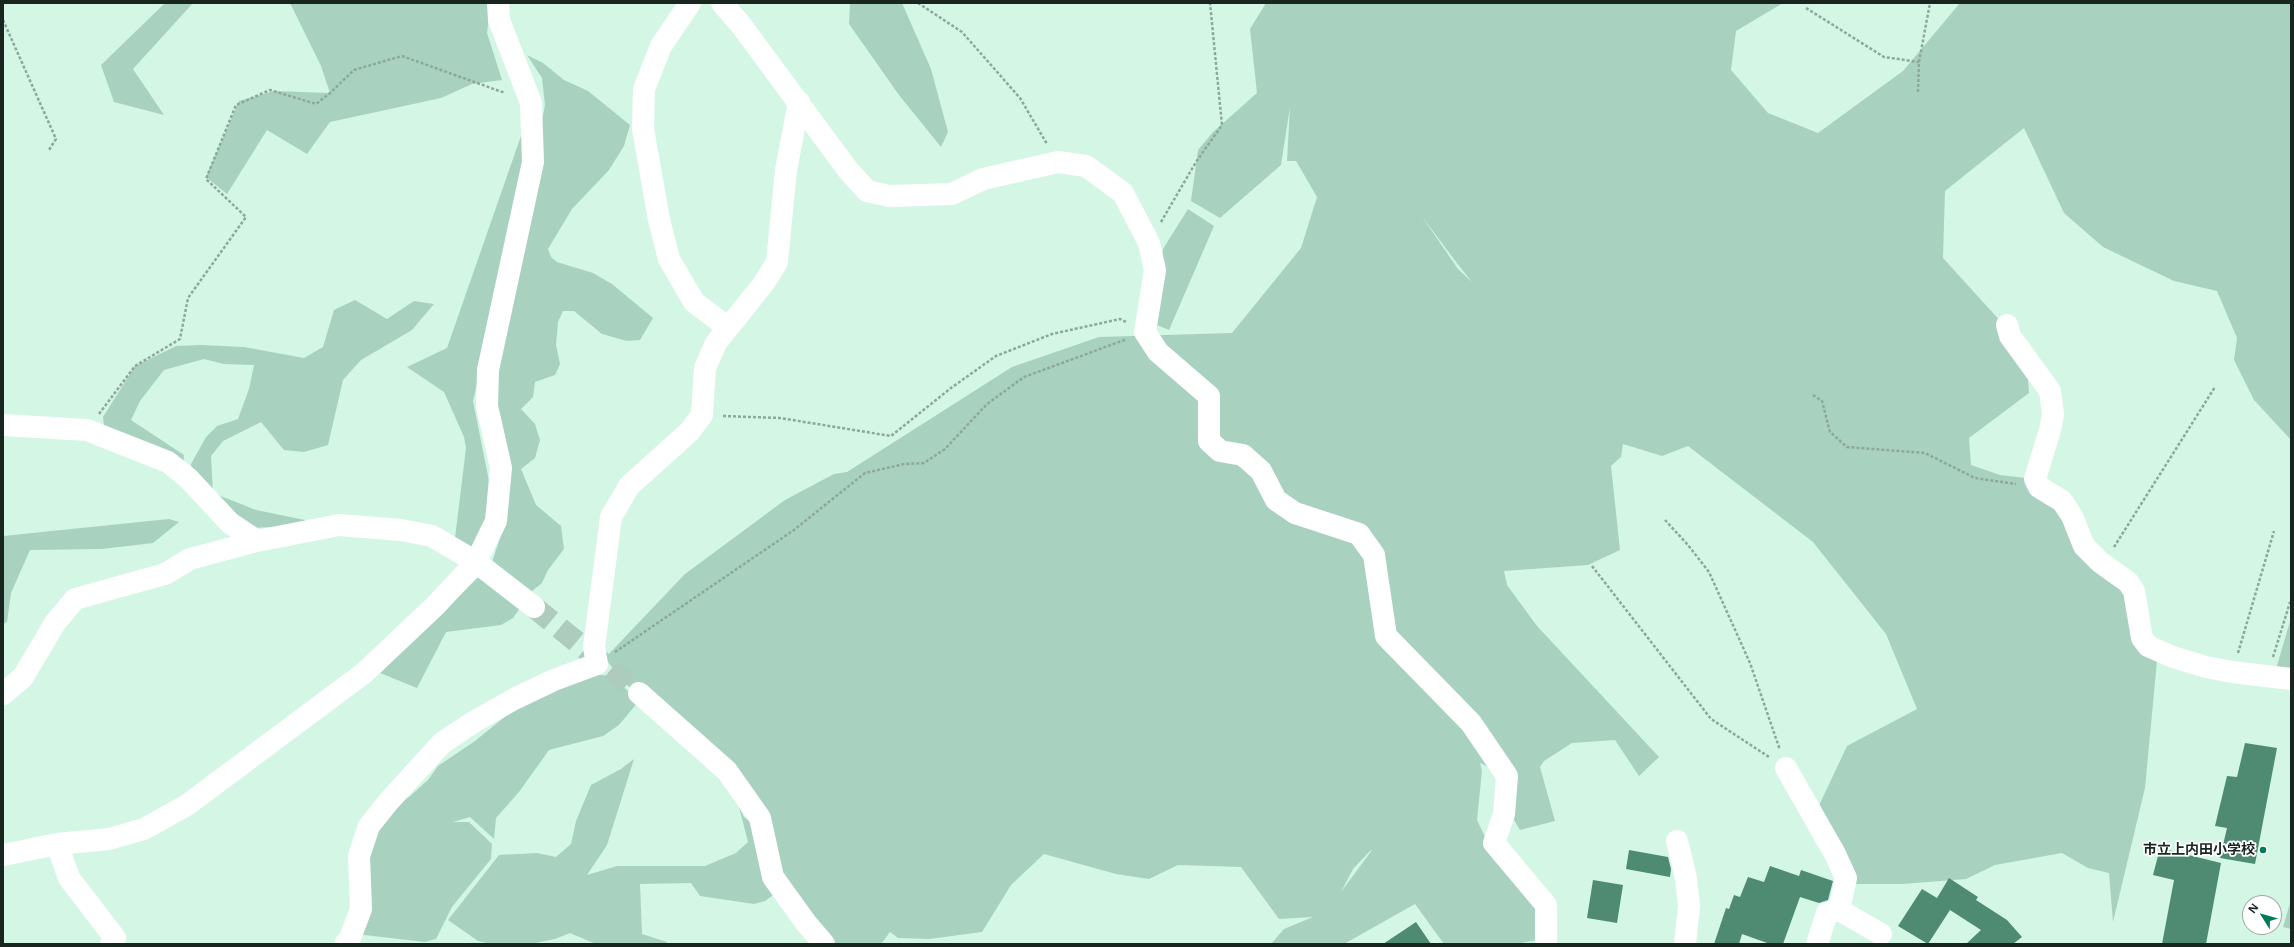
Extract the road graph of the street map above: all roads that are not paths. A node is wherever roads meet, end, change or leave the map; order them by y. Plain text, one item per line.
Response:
1 (498, 3) edge
2 (690, 3) edge
3 (722, 3) edge
4 (799, 102) junction
5 (2007, 325) dead end
6 (727, 327) junction
7 (3, 425) edge
8 (258, 541) junction
9 (476, 562) junction
10 (534, 607) tunnel mouth
11 (2291, 679) edge
12 (638, 693) tunnel mouth
13 (3, 694) edge
14 (1786, 768) road end
15 (1677, 841) dead end
16 (57, 844) junction
17 (3, 855) edge
18 (1839, 910) junction
19 (1881, 934) dead end
20 (111, 944) edge
21 (345, 944) edge
22 (824, 944) edge
23 (1546, 944) edge
24 (1685, 944) edge
25 (1817, 944) edge

1 - 9 street
2 - 6 street
3 - 4 street
4 - 6 street
4 - 23 street
5 - 11 street
6 - 21 street
7 - 8 street
8 - 9 street
8 - 13 street
9 - 10 street
9 - 16 street
12 - 22 street
14 - 18 street
15 - 24 street
16 - 17 street
16 - 20 street
18 - 19 street
18 - 25 street

